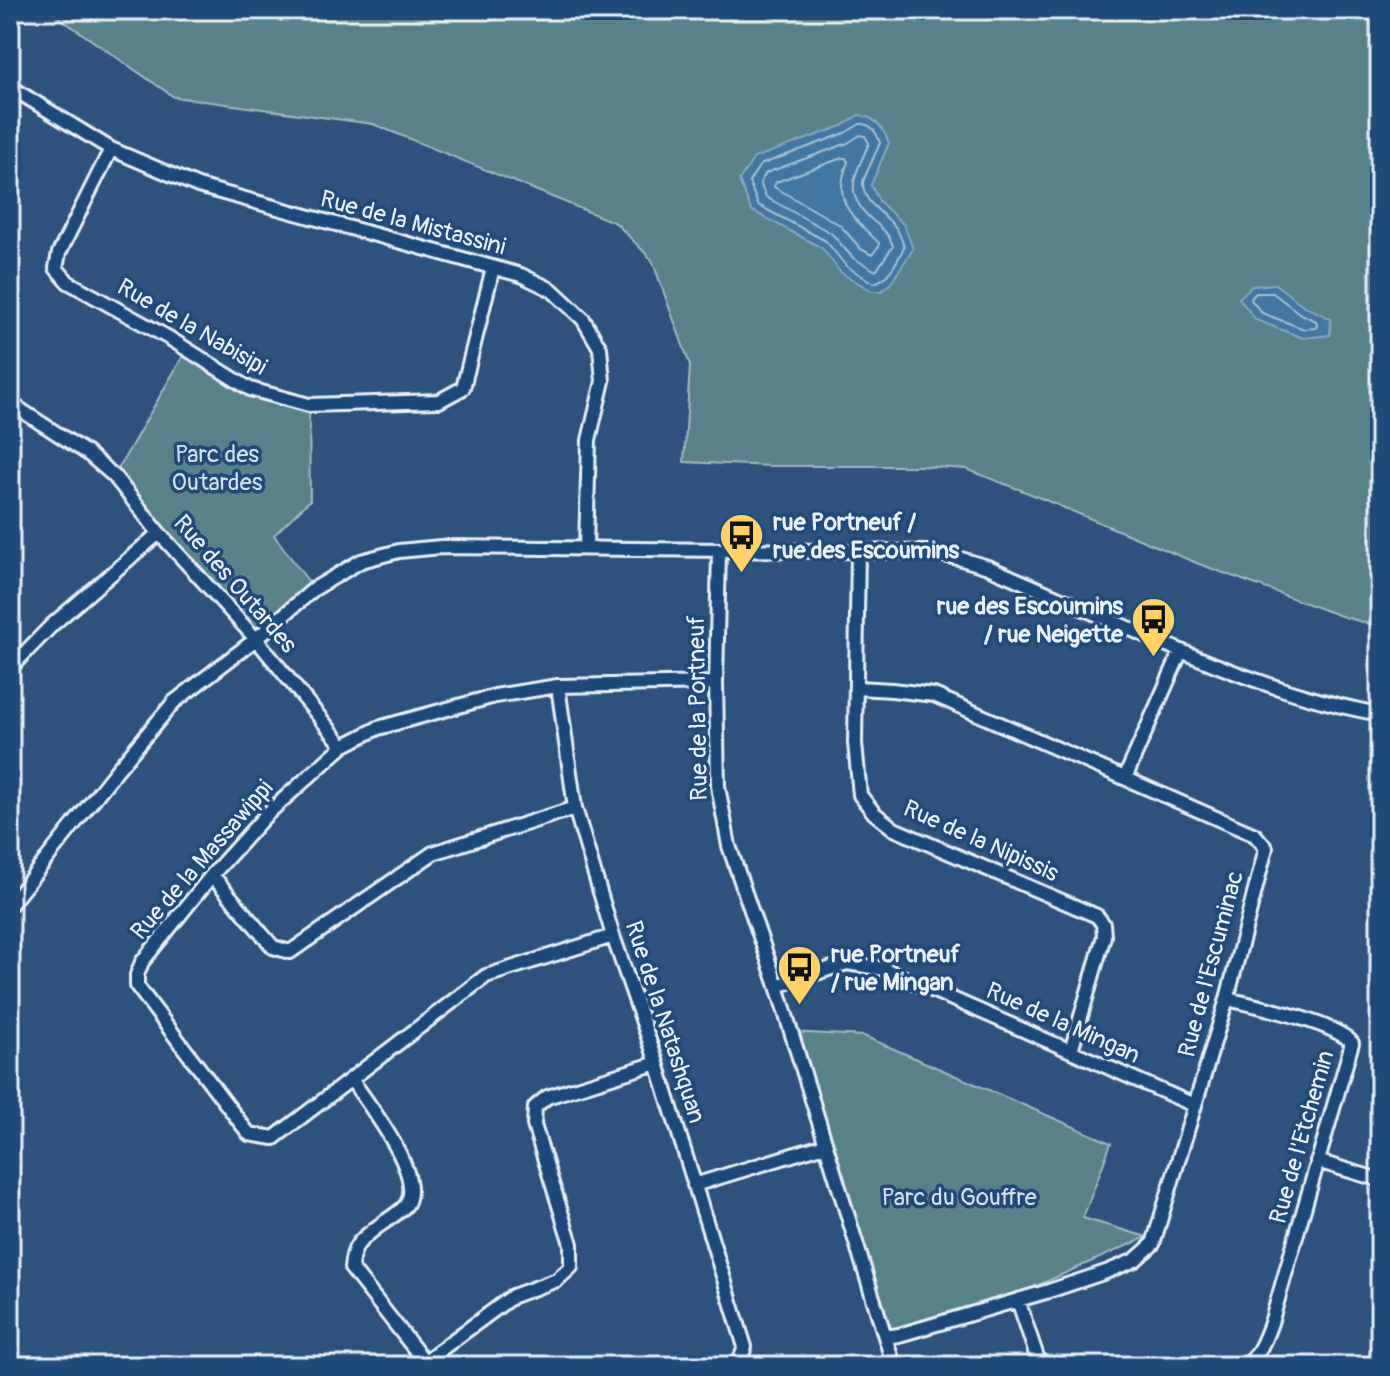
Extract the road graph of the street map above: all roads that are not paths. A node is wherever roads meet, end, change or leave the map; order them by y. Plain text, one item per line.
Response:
1 (10, 87) edge
2 (111, 149) junction
3 (493, 268) junction
4 (10, 403) edge
5 (159, 533) junction
6 (586, 548) junction
7 (719, 551) junction
8 (858, 552) junction
9 (256, 639) junction
10 (1181, 651) junction
11 (10, 668) edge
12 (716, 683) junction
13 (558, 686) junction
14 (857, 688) junction
15 (1380, 714) edge
16 (343, 746) junction
17 (1125, 778) junction
18 (575, 808) junction
19 (212, 875) junction
20 (10, 905) edge
21 (613, 936) junction
22 (777, 986) junction
23 (1227, 999) junction
24 (1071, 1051) junction
25 (657, 1063) junction
26 (351, 1079) junction
27 (1194, 1105) junction
28 (825, 1145) junction
29 (1317, 1161) junction
30 (1380, 1180) edge
31 (694, 1185) junction
32 (1018, 1300) junction
33 (885, 1337) junction
34 (426, 1364) edge
35 (735, 1366) edge
36 (894, 1366) edge
37 (1040, 1366) edge
38 (1246, 1366) edge

1 - 2 street, Rue de la Mistassini
2 - 3 street, Rue de la Mistassini
2 - 3 street, Rue de la Nabisipi
3 - 6 street, Rue de la Mistassini
4 - 5 street, Rue des Outardes
5 - 9 street, Rue des Outardes
5 - 11 street
6 - 7 street
6 - 9 street
7 - 8 street
7 - 12 street, Rue de la Portneuf
8 - 10 street
8 - 14 street, Rue de la Nipissis
9 - 16 street, Rue des Outardes
9 - 20 street
10 - 15 street
10 - 17 street
12 - 13 street, Rue de la Massawippi
12 - 22 street, Rue de la Portneuf
13 - 16 street, Rue de la Massawippi
13 - 18 street, Rue de la Natashquan
14 - 17 street, Rue de l'Escuminac
14 - 24 street, Rue de la Nipissis
16 - 19 street, Rue de la Massawippi
17 - 23 street, Rue de l'Escuminac
18 - 19 street
18 - 21 street, Rue de la Natashquan
19 - 26 street, Rue de la Massawippi
21 - 25 street, Rue de la Natashquan
21 - 26 street, Rue de la Massawippi
22 - 24 street, Rue de la Mingan
22 - 28 street, Rue de la Portneuf
23 - 27 street, Rue de l'Escuminac
23 - 29 street, Rue de l'Etchemin
24 - 27 street, Rue de la Mingan
25 - 31 street, Rue de la Natashquan
25 - 34 street
26 - 34 street
27 - 32 street, Rue de l'Escuminac
28 - 31 street
28 - 33 street, Rue de la Portneuf
29 - 30 street
29 - 38 street, Rue de l'Etchemin
31 - 35 street, Rue de la Natashquan
32 - 33 street, Rue de l'Escuminac
32 - 37 street
33 - 36 street, Rue de la Portneuf

